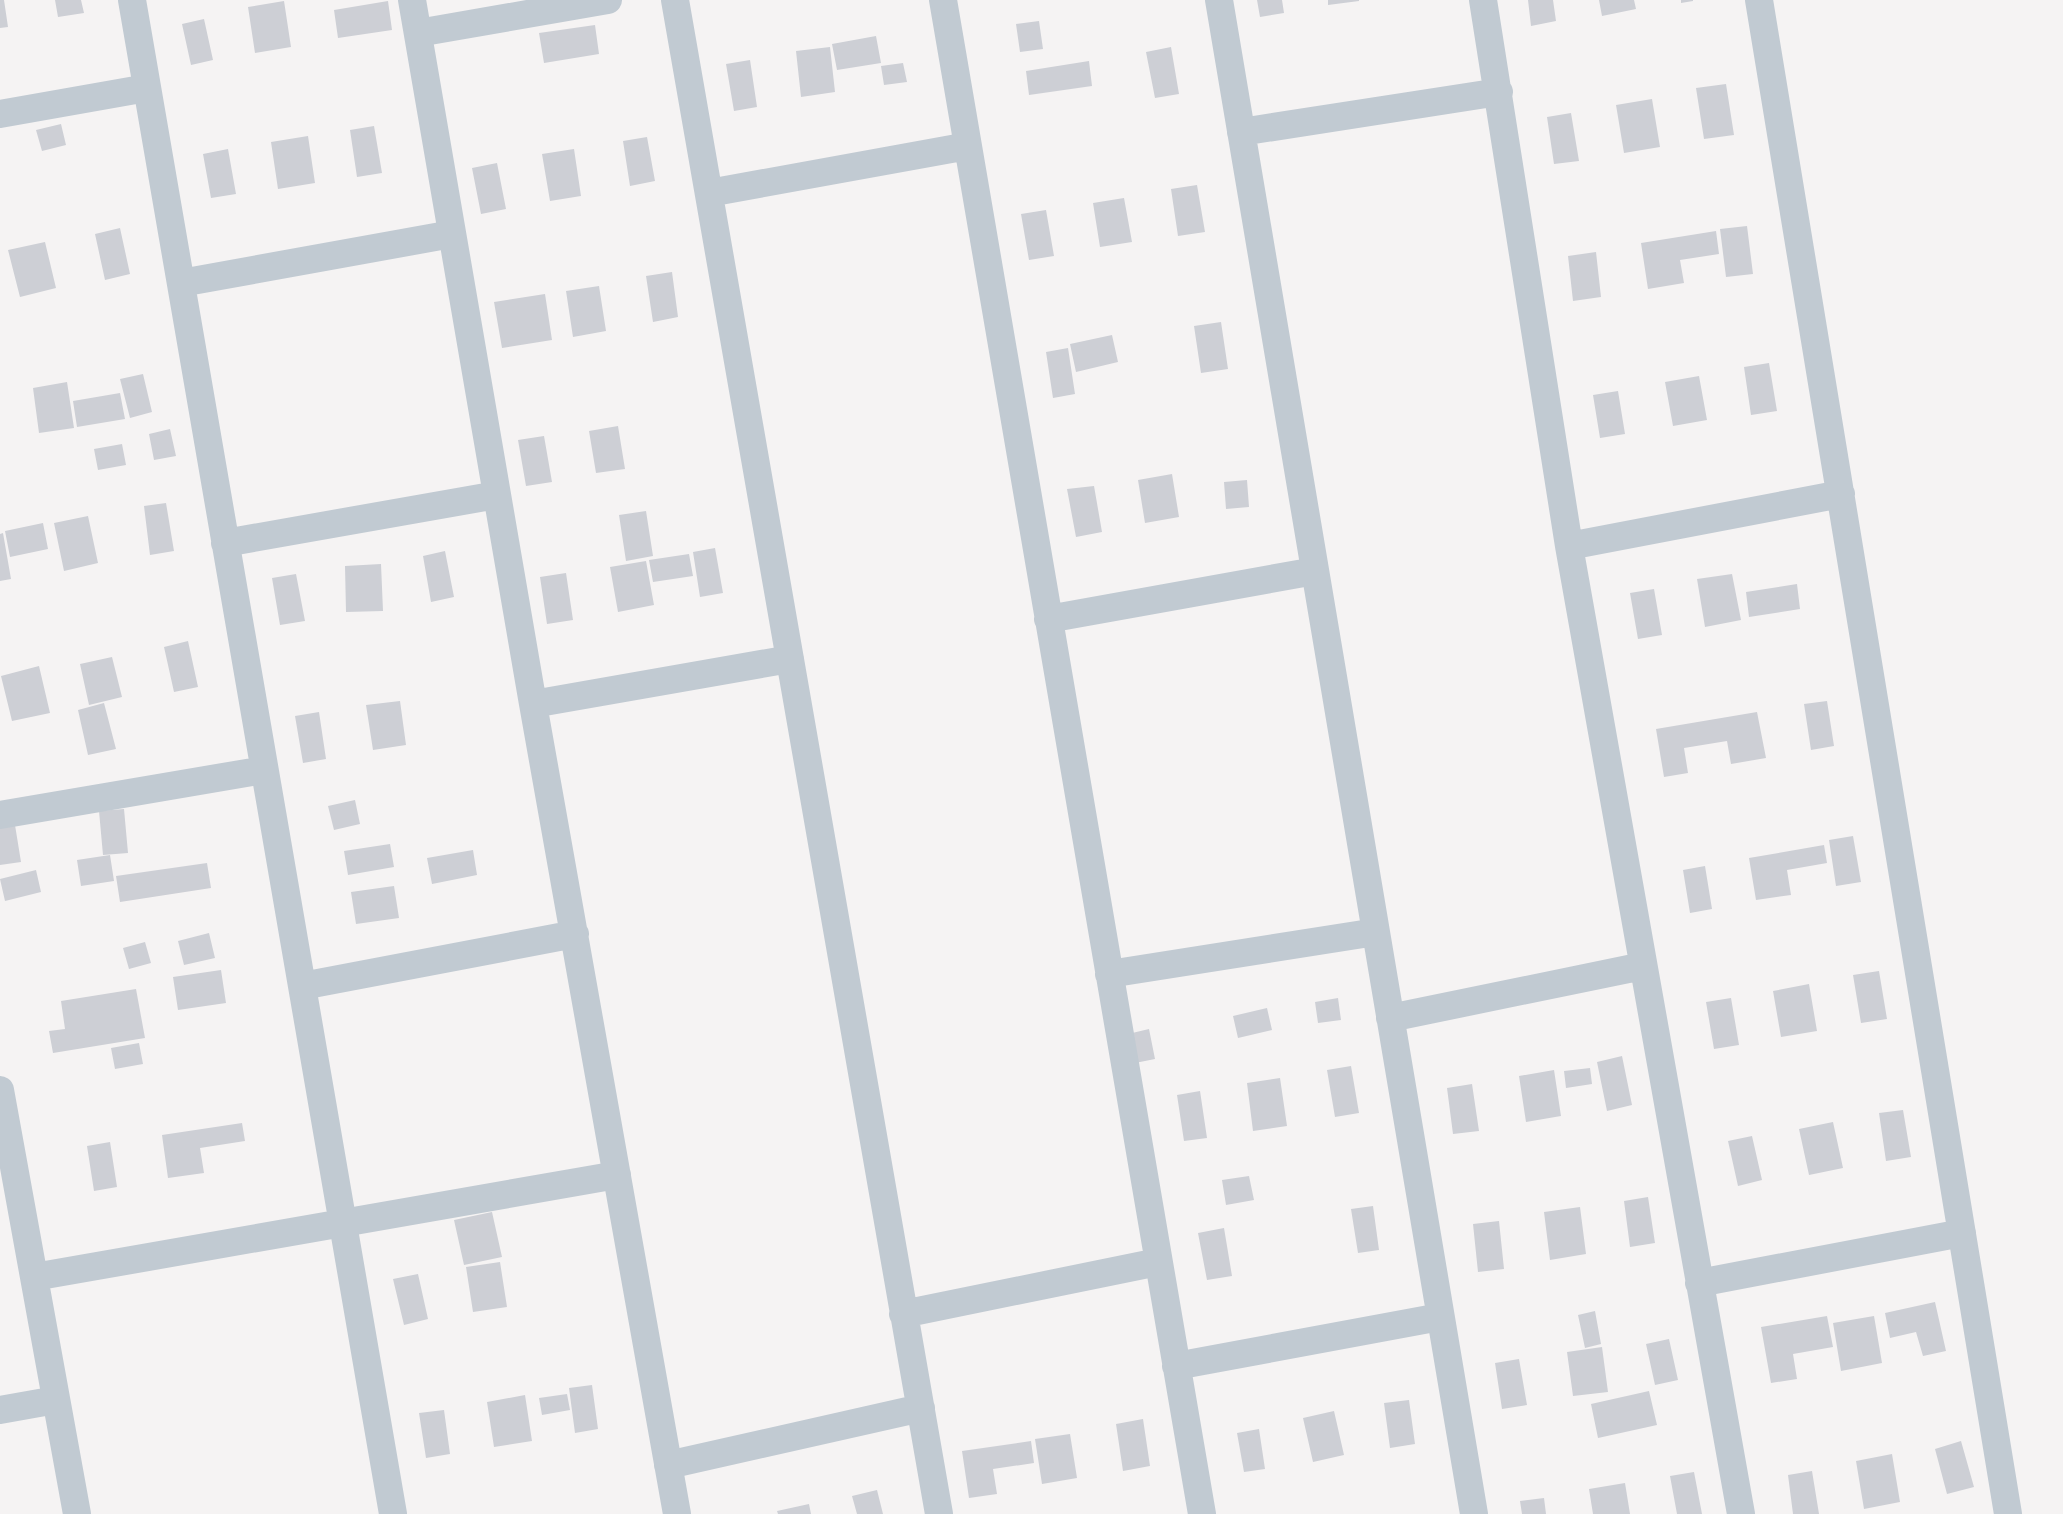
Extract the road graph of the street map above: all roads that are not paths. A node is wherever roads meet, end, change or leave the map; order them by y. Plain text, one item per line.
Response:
1 (132, 0) edge
2 (412, 0) edge
3 (608, 0) edge
4 (676, 0) edge
5 (942, 0) edge
6 (1220, 0) edge
7 (1483, 0) edge
8 (1759, 0) edge
9 (418, 33) junction
10 (147, 88) junction
11 (1498, 92) junction
12 (0, 114) edge
13 (1241, 132) junction
14 (968, 146) junction
15 (709, 193) junction
16 (452, 234) junction
17 (181, 283) junction
18 (1841, 494) junction
19 (497, 495) junction
20 (225, 543) junction
21 (1569, 546) junction
22 (1315, 571) junction
23 (1048, 619) junction
24 (790, 659) junction
25 (533, 704) junction
26 (264, 770) junction
27 (0, 816) edge
28 (1376, 932) junction
29 (576, 934) junction
30 (1643, 966) junction
31 (1109, 974) junction
32 (302, 986) junction
33 (1390, 1018) junction
34 (0, 1090) edge
35 (617, 1175) junction
36 (343, 1222) junction
37 (1962, 1233) junction
38 (1158, 1262) junction
39 (34, 1277) junction
40 (1699, 1283) junction
41 (904, 1314) junction
42 (1440, 1316) junction
43 (1176, 1366) junction
44 (56, 1400) junction
45 (920, 1408) junction
46 (0, 1410) edge
47 (668, 1465) junction
48 (77, 1514) edge
49 (393, 1514) edge
50 (677, 1514) edge
51 (939, 1514) edge
52 (1202, 1514) edge
53 (1474, 1514) edge
54 (1740, 1514) edge
55 (2008, 1514) edge

1 - 10 street
2 - 9 street
3 - 9 street
4 - 15 street
5 - 14 street
6 - 13 street
7 - 11 street
8 - 18 street
9 - 16 street
10 - 12 street
10 - 17 street
11 - 13 street
11 - 21 street
13 - 22 street
14 - 15 street
14 - 23 street
15 - 24 street
16 - 17 street
16 - 19 street
17 - 20 street
18 - 21 street
18 - 37 street
19 - 20 street
19 - 25 street
20 - 26 street
21 - 30 street
22 - 23 street
22 - 28 street
23 - 31 street
24 - 25 street
24 - 41 street
25 - 29 street
26 - 27 street
26 - 32 street
28 - 31 street
28 - 33 street
29 - 32 street
29 - 35 street
30 - 33 street
30 - 40 street
31 - 38 street
32 - 36 street
33 - 42 street
34 - 39 street
35 - 36 street
35 - 47 street
36 - 39 street
36 - 49 street
37 - 40 street
37 - 55 street
38 - 41 street
38 - 43 street
39 - 44 street
40 - 54 street
41 - 45 street
42 - 43 street
42 - 53 street
43 - 52 street
44 - 46 street
44 - 48 street
45 - 47 street
45 - 51 street
47 - 50 street

